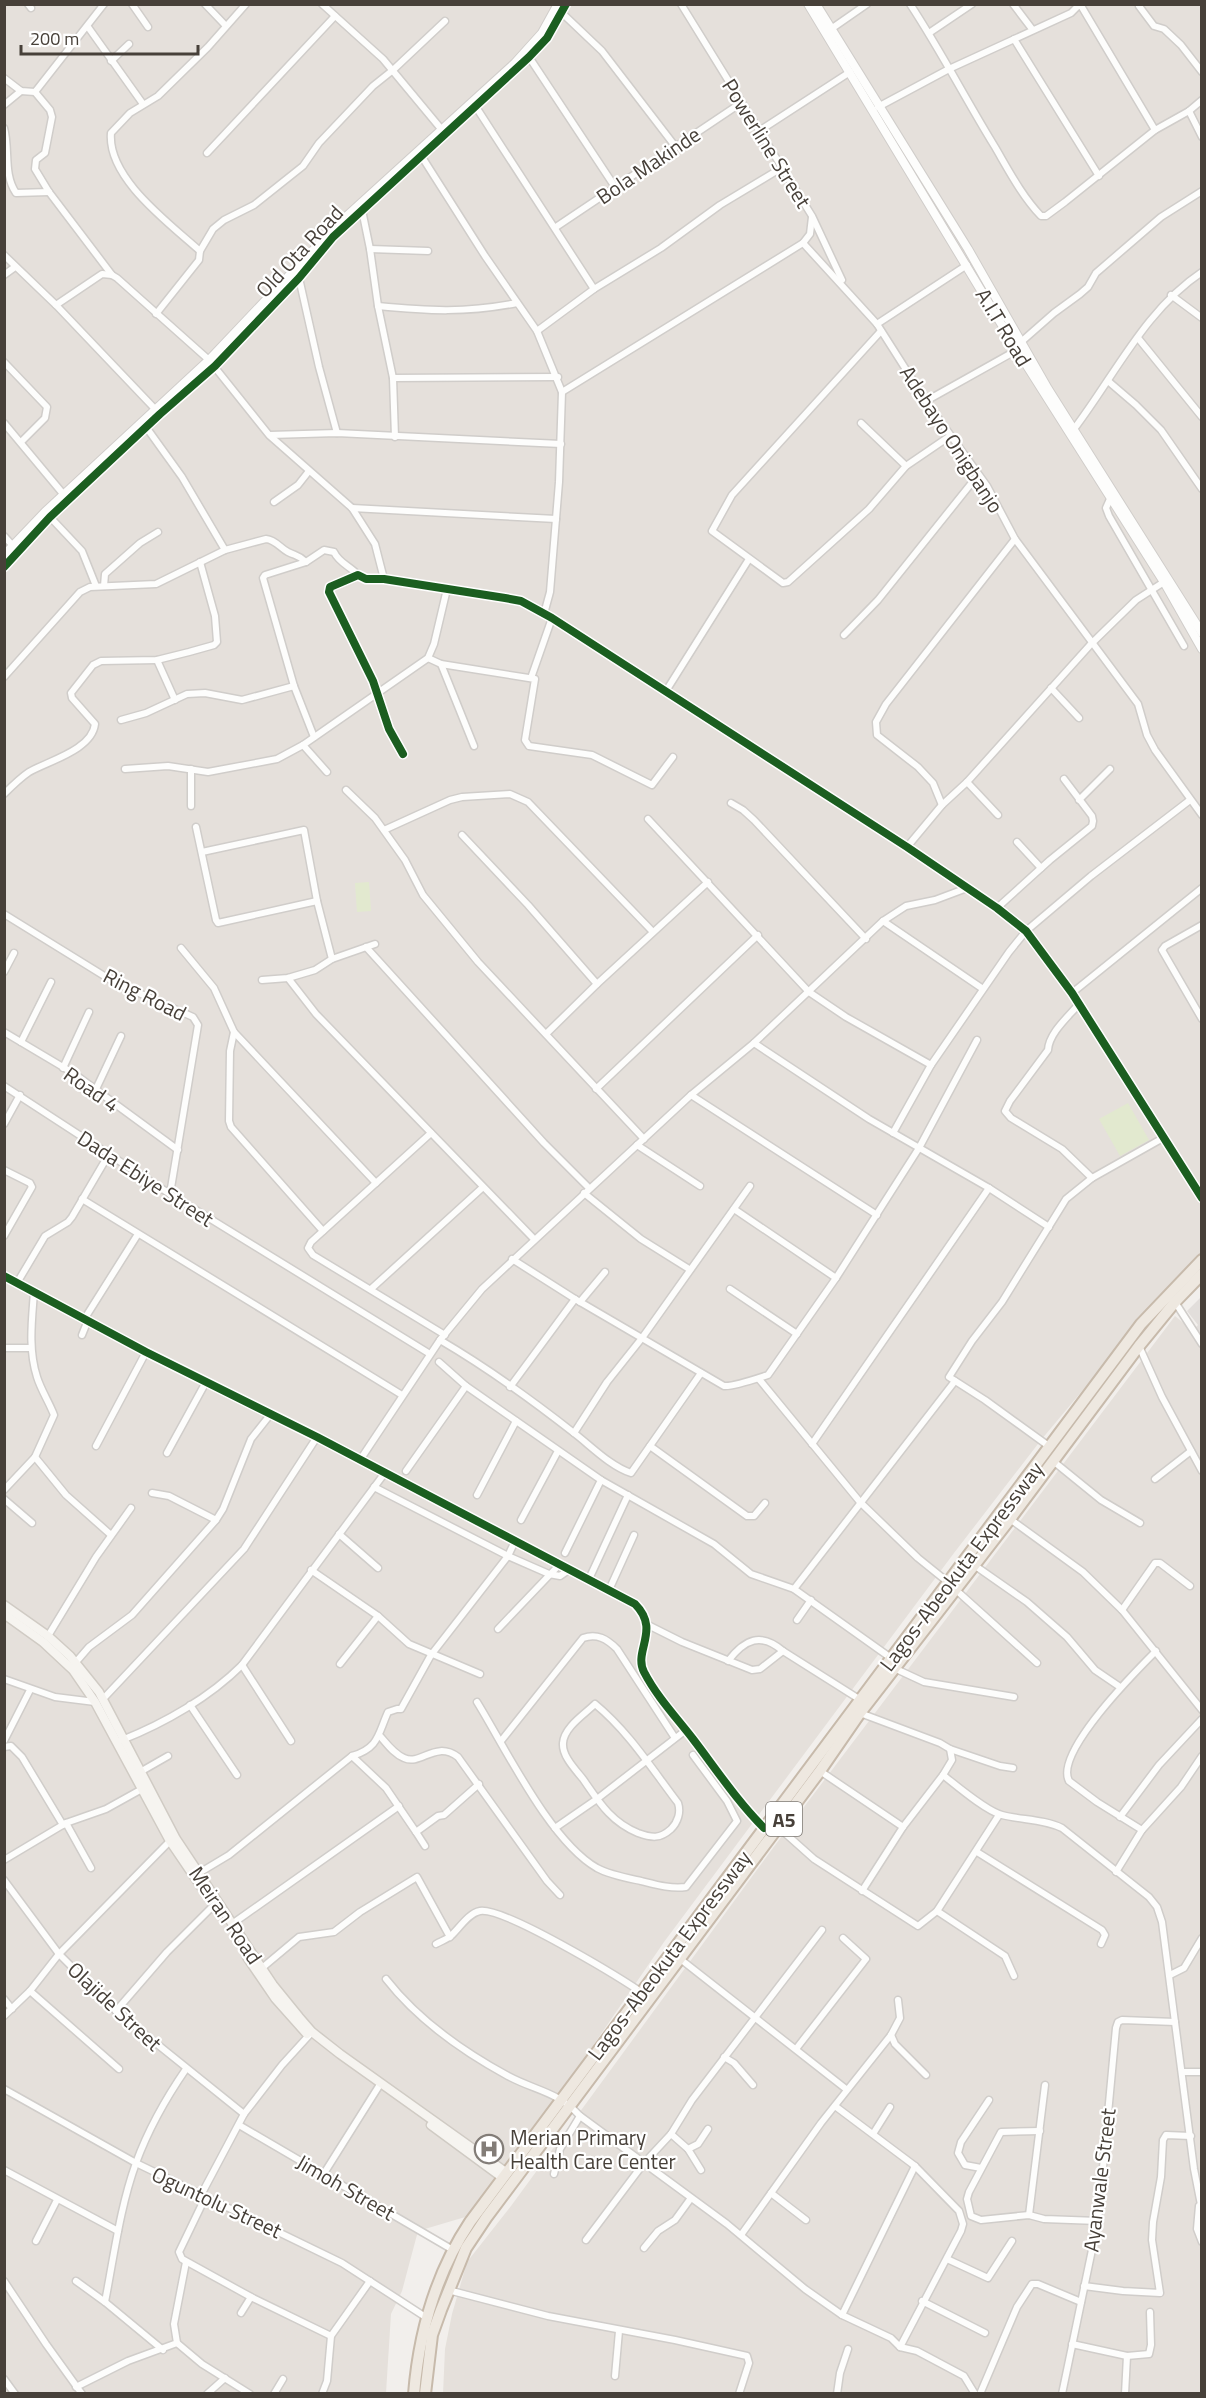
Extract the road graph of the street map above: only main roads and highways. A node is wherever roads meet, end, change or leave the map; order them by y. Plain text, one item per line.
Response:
1 (1202, 1260) edge
2 (1202, 1274) edge
3 (952, 1587) junction
4 (4, 1605) edge
5 (4, 1614) edge
6 (99, 1701) junction
7 (120, 1741) junction
8 (291, 2013) junction
9 (311, 2034) junction
10 (566, 2102) junction
11 (505, 2175) junction
12 (414, 2394) edge
13 (425, 2394) edge

1 - 3 highway, Lagos-Abeokuta Expressway / A5
2 - 3 highway, Lagos-Abeokuta Expressway / A5
3 - 10 highway, Lagos-Abeokuta Expressway / A5
3 - 10 highway, Lagos-Abeokuta Expressway / A5
4 - 6 main road, Meiran Road
5 - 6 main road, Meiran Road
6 - 7 main road, Meiran Road
7 - 8 main road, Meiran Road
7 - 8 main road, Meiran Road
8 - 9 main road, Meiran Road
9 - 11 main road, Meiran Road
9 - 11 main road, Meiran Road
10 - 11 highway, Lagos-Abeokuta Expressway / A5
10 - 13 highway, Lagos-Abeokuta Expressway / A5
11 - 12 highway, Lagos-Abeokuta Expressway / A5

